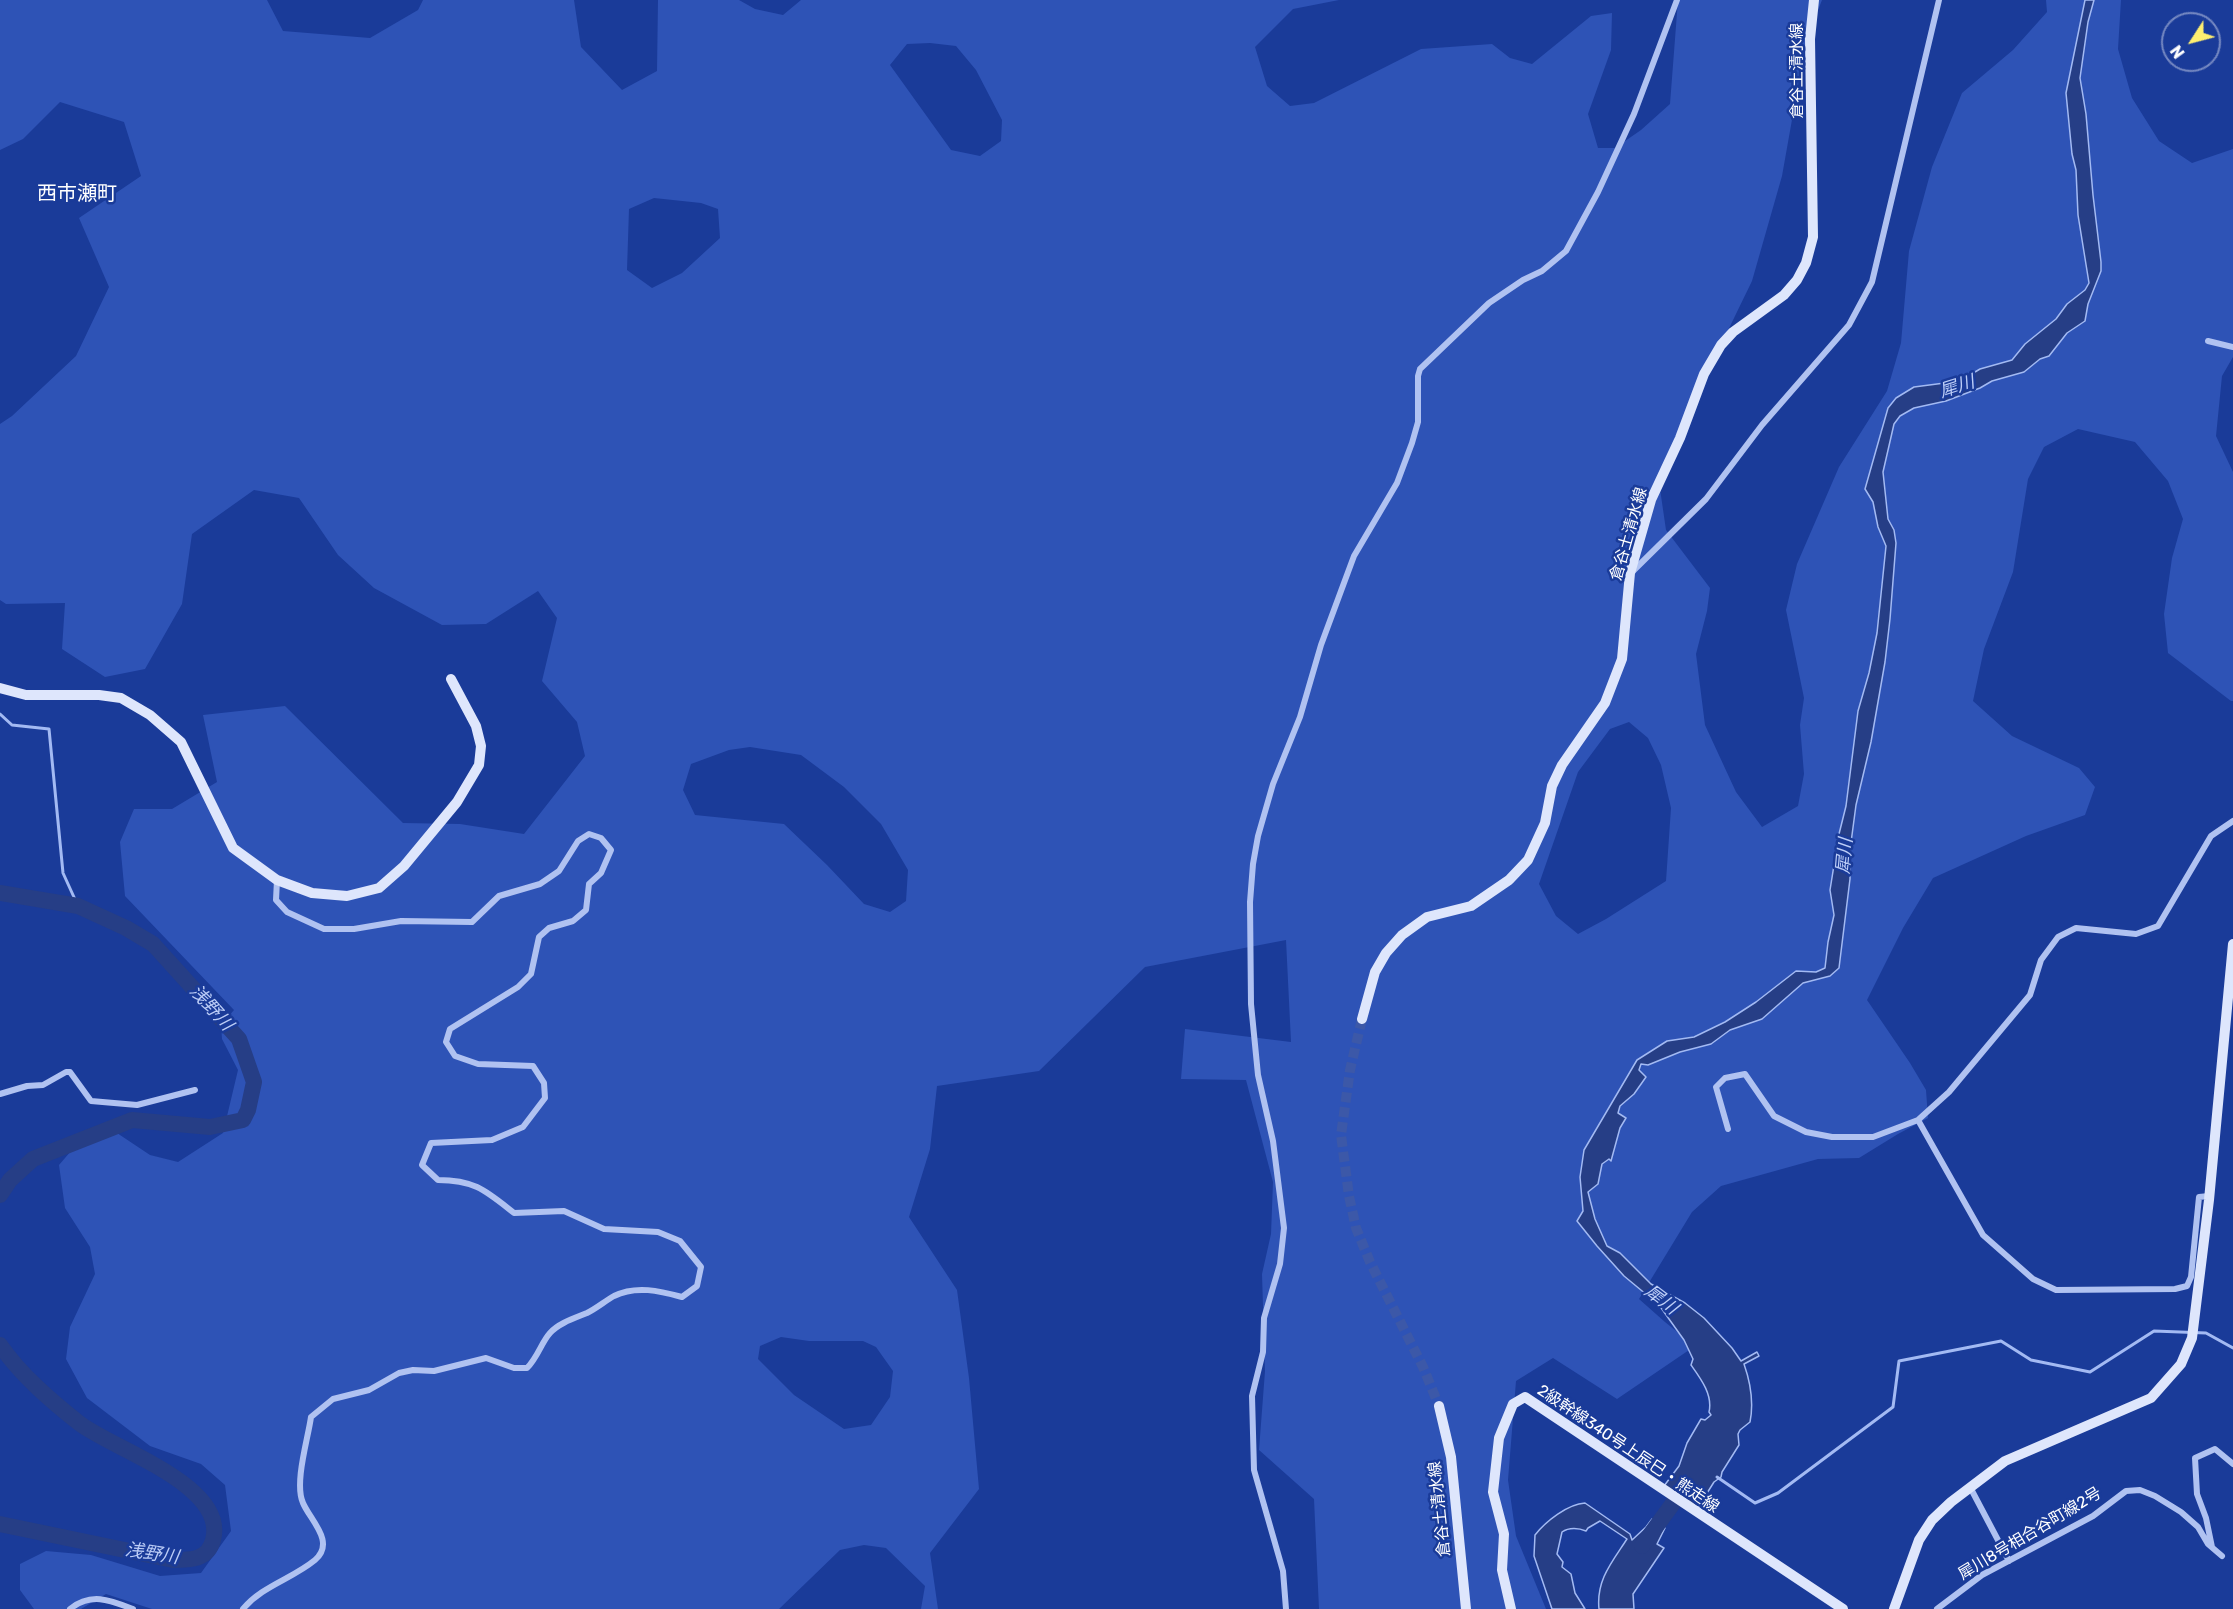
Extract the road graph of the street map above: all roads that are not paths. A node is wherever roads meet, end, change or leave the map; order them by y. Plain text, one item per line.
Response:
1 (1677, 0) edge
2 (1814, 0) edge
3 (1939, 0) edge
4 (2208, 341) dead end
5 (2233, 347) edge
6 (1630, 573) junction
7 (451, 679) dead end
8 (0, 688) edge
9 (2233, 821) edge
10 (277, 880) junction
11 (2233, 944) edge
12 (1362, 1019) tunnel mouth
13 (195, 1090) dead end
14 (0, 1094) edge
15 (1918, 1120) junction
16 (1728, 1129) dead end
17 (2209, 1198) junction
18 (1439, 1406) tunnel mouth
19 (2233, 1464) edge
20 (1970, 1487) junction
21 (2212, 1548) junction
22 (2222, 1556) dead end
23 (2009, 1561) junction
24 (70, 1609) edge
25 (133, 1609) edge
26 (243, 1609) edge
27 (1286, 1609) edge
28 (1466, 1609) edge
29 (1512, 1609) edge
30 (1843, 1609) edge
31 (1894, 1609) edge
32 (1937, 1609) edge

1 - 27 street
2 - 6 street, 倉谷土清水線
3 - 6 street
4 - 5 street
6 - 12 street, 倉谷土清水線
7 - 10 street
8 - 10 street
9 - 15 street
10 - 26 street
11 - 17 street
13 - 14 street
15 - 16 street
15 - 17 street
17 - 20 street
18 - 28 street, 倉谷土清水線
19 - 21 street
20 - 23 street
20 - 31 street
21 - 22 street, 犀川8号相合谷町線2号
21 - 23 street, 犀川8号相合谷町線2号
23 - 32 street, 犀川8号相合谷町線2号
24 - 25 street
29 - 30 street, 2級幹線340号上辰巳・熊走線

